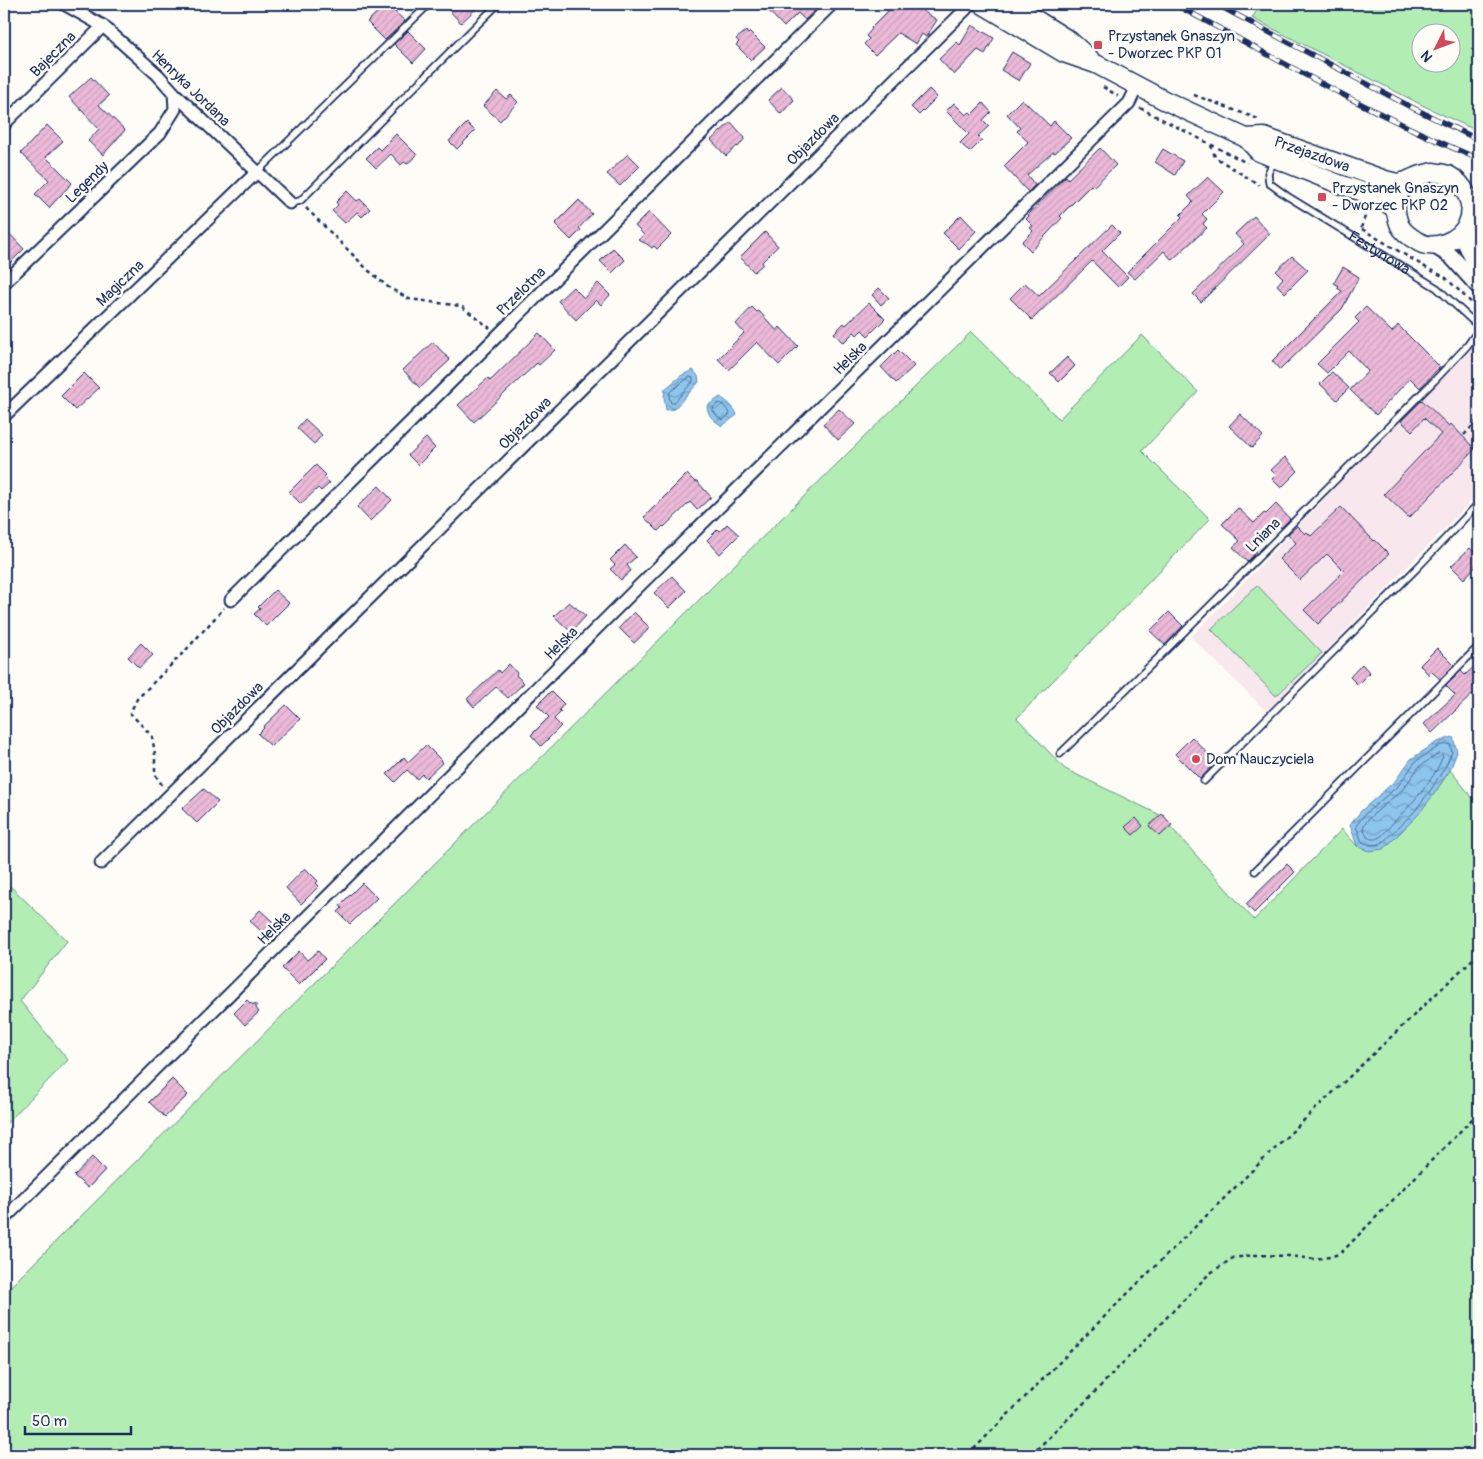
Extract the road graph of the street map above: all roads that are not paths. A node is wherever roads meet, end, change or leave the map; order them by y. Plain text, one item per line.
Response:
1 (64, 4) edge
2 (429, 4) edge
3 (498, 4) edge
4 (832, 4) edge
5 (969, 4) edge
6 (982, 4) edge
7 (1018, 6) edge
8 (102, 26) junction
9 (1096, 64) junction
10 (1137, 87) junction
11 (174, 93) junction
12 (4, 124) edge
13 (1246, 138) junction
14 (1275, 159) junction
15 (256, 172) junction
16 (1407, 181) junction
17 (1472, 195) edge
18 (295, 202) joint
19 (1395, 209) junction
20 (1470, 225) edge
21 (1434, 246) junction
22 (1479, 273) edge
23 (4, 283) edge
24 (1479, 287) edge
25 (1479, 328) edge
26 (4, 416) edge
27 (1479, 503) edge
28 (231, 600) road end
29 (1479, 646) edge
30 (1060, 754) dead end
31 (1204, 781) dead end
32 (101, 863) dead end
33 (1255, 871) dead end
34 (4, 1219) edge

1 - 8 street, Henryka Jordana
2 - 15 lane
3 - 18 lane
4 - 28 street, Przelotna
5 - 32 street, Objazdowa
6 - 9 main road, Przejazdowa
7 - 9 main road, Przejazdowa
8 - 11 street, Henryka Jordana
8 - 12 street, Bajeczna
9 - 10 main road, Przejazdowa
10 - 13 main road, Przejazdowa
10 - 34 street, Helska
11 - 15 street, Henryka Jordana
11 - 23 street, Legendy
13 - 14 main road, Przejazdowa
13 - 16 main road, Przejazdowa
14 - 19 main road, Przejazdowa
14 - 25 lane, Festynowa
15 - 18 street, Henryka Jordana
15 - 26 street, Magiczna
16 - 17 main road
16 - 19 main road
17 - 20 main road
19 - 21 main road
20 - 21 main road
20 - 22 street
21 - 24 street
25 - 30 lane, Lniana
27 - 31 lane
29 - 33 lane

